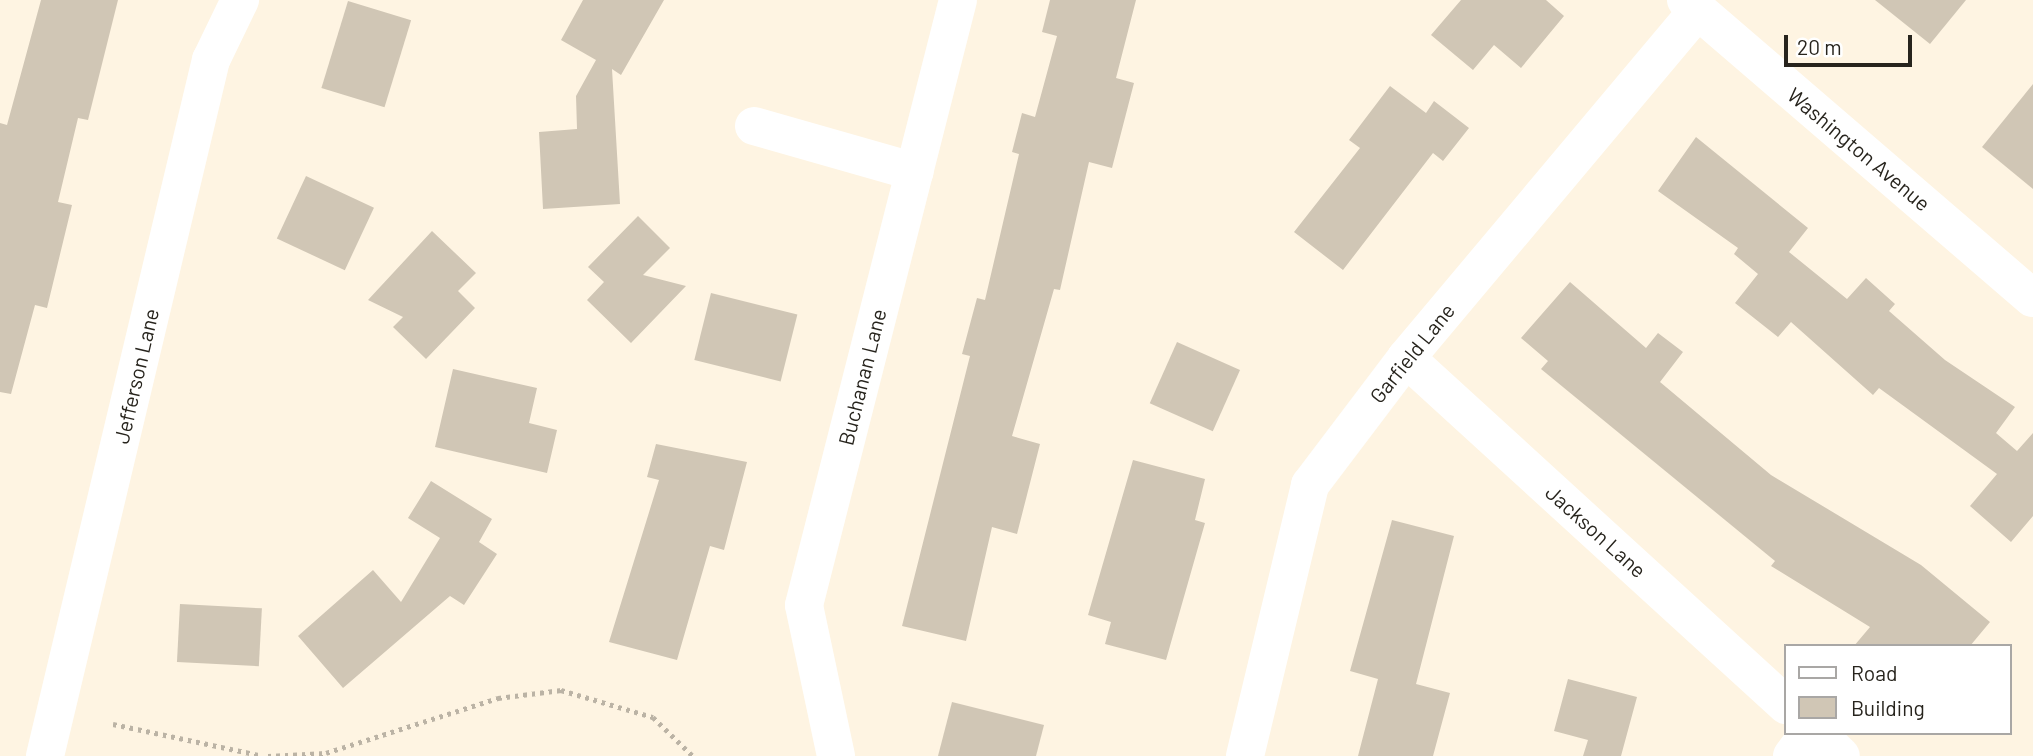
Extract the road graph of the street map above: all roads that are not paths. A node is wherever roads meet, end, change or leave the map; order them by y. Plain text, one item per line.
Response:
1 (240, 0) edge
2 (958, 0) edge
3 (1691, 5) edge
4 (754, 126) dead end
5 (915, 172) junction
6 (2033, 298) edge
7 (1406, 358) junction
8 (1784, 703) edge
9 (1808, 735) edge
10 (1819, 735) edge
11 (45, 756) edge
12 (836, 756) edge
13 (1245, 756) edge
14 (1792, 756) edge
15 (1841, 756) edge

1 - 11 street, Jefferson Lane
2 - 5 street, Buchanan Lane
3 - 6 street, Washington Avenue
3 - 7 street, Garfield Lane
4 - 5 street
5 - 12 street, Buchanan Lane
7 - 8 street, Jackson Lane
7 - 13 street, Garfield Lane
9 - 14 street
10 - 15 street

